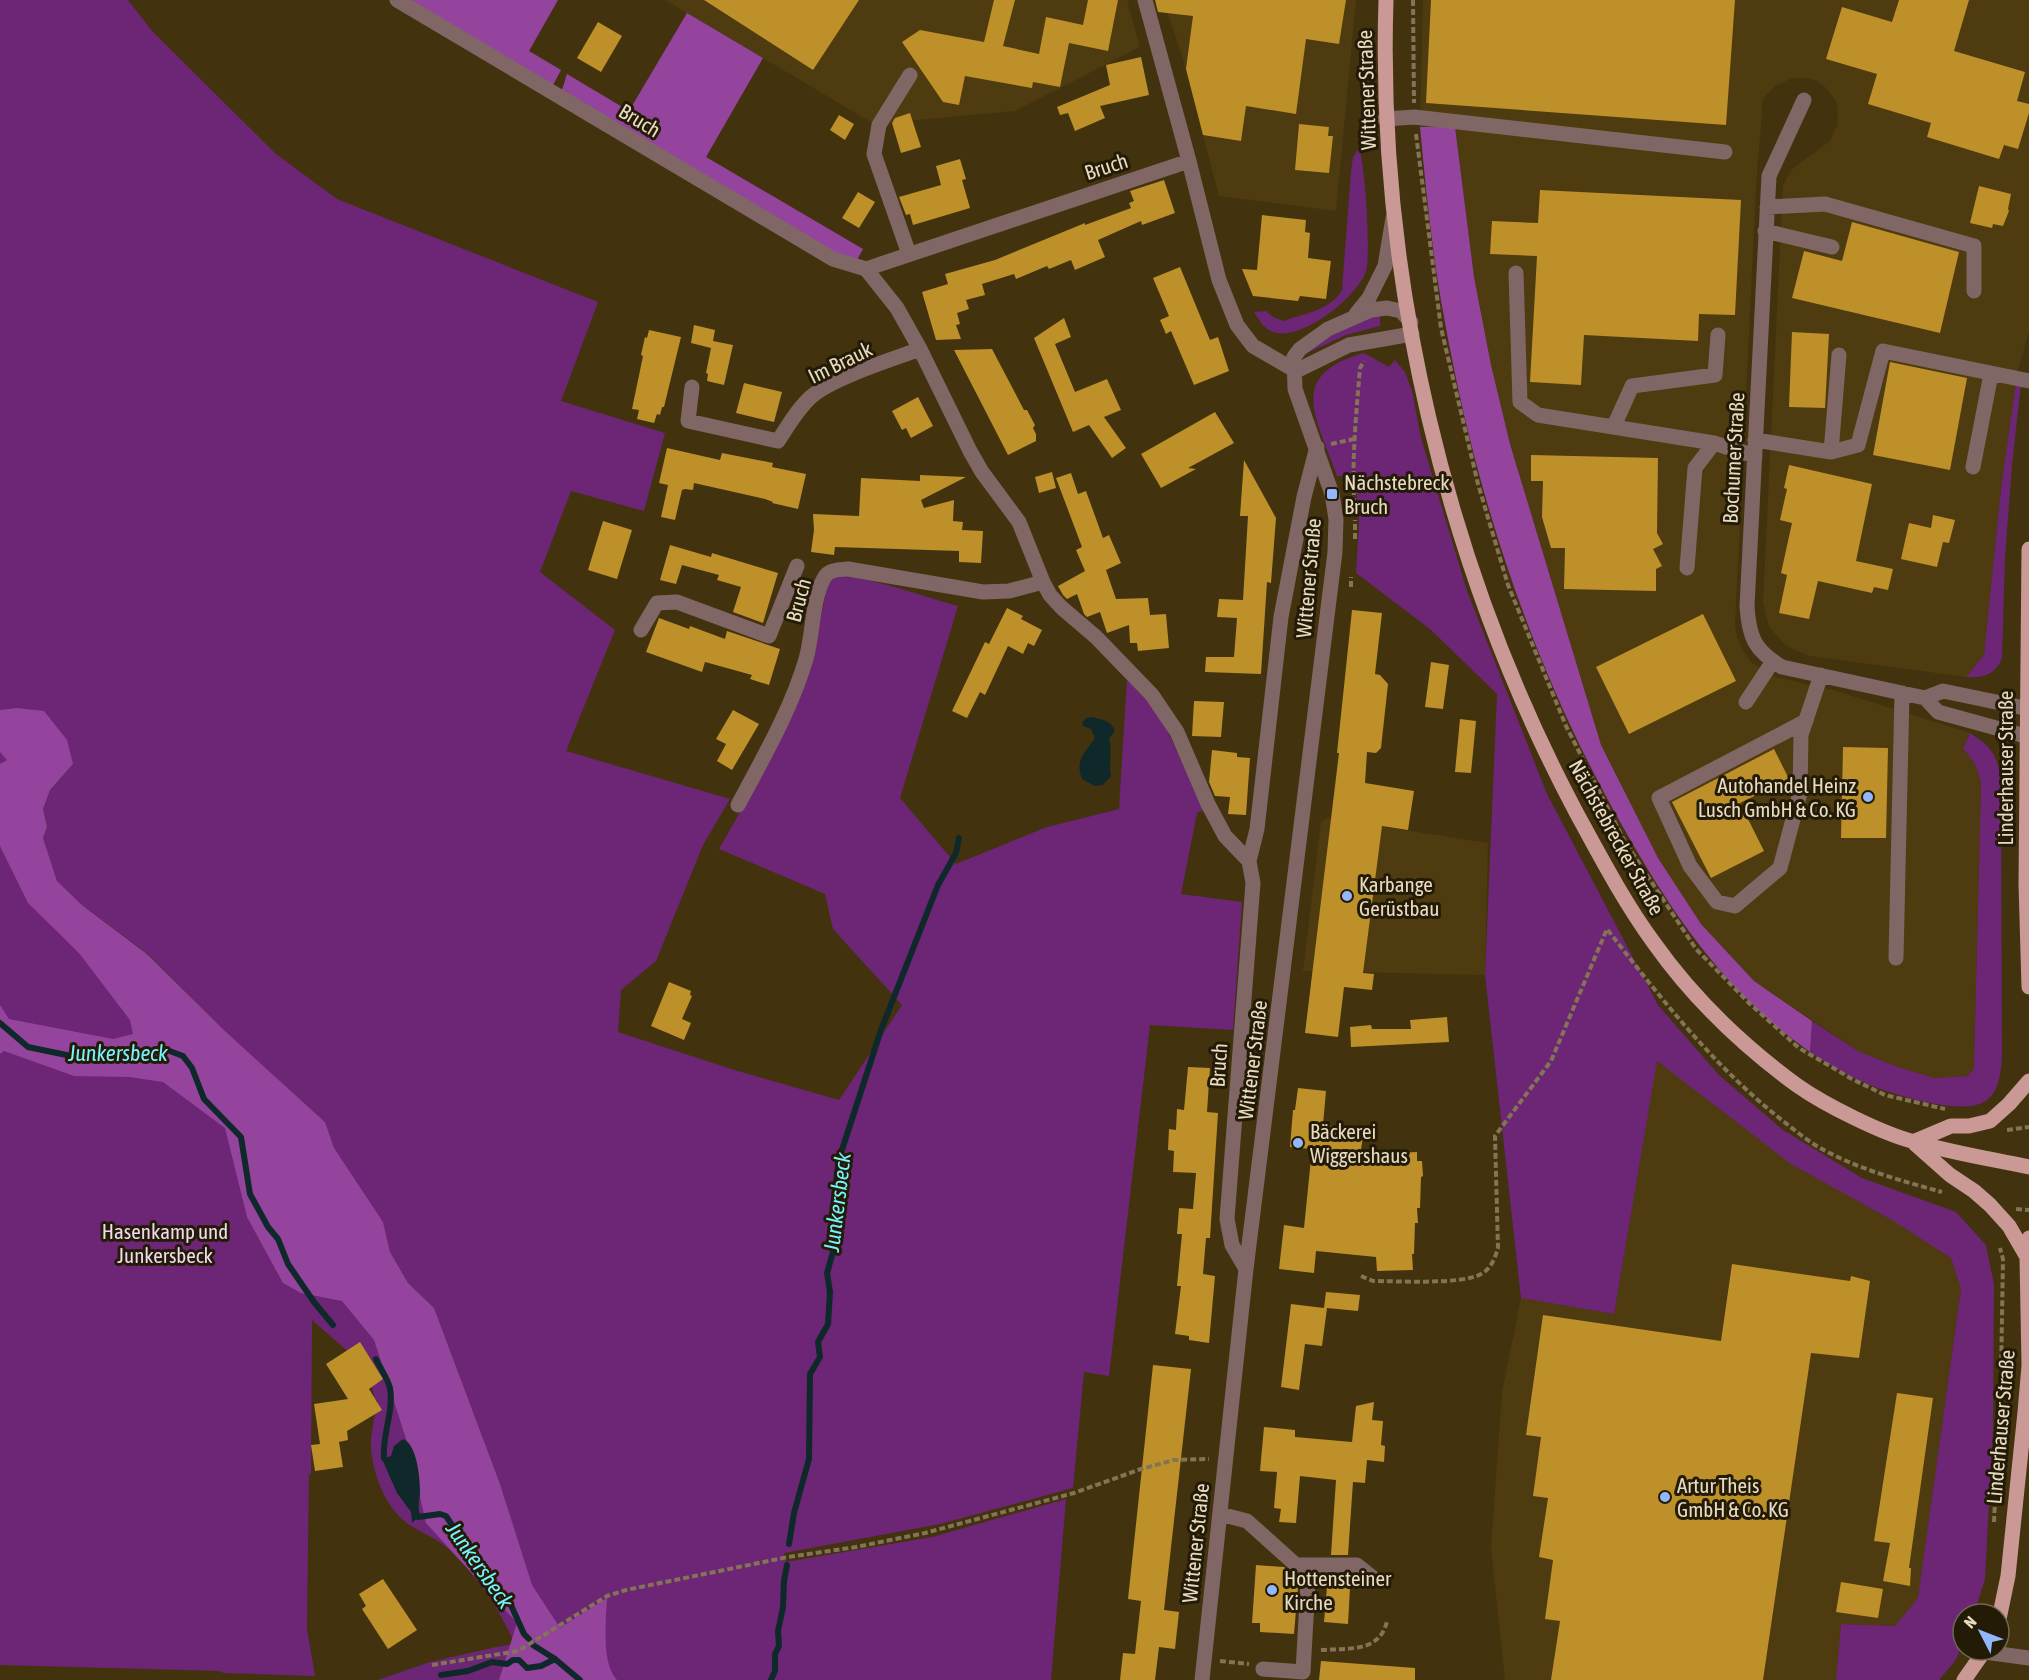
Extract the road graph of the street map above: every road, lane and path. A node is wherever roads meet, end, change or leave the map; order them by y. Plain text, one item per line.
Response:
1 (397, 0) edge
2 (1145, 0) edge
3 (1386, 0) edge
4 (1413, 0) edge
5 (910, 75) dead end
6 (1804, 100) dead end
7 (1414, 117) junction
8 (1385, 119) junction
9 (1725, 152) dead end
10 (1189, 161) junction
11 (1767, 207) junction
12 (1393, 215) junction
13 (1765, 231) junction
14 (1832, 247) dead end
15 (909, 254) junction
16 (866, 269) junction
17 (1516, 273) dead end
18 (1974, 291) dead end
19 (1353, 318) junction
20 (1411, 328) junction
21 (1718, 334) dead end
22 (920, 349) junction
23 (1839, 356) dead end
24 (1370, 357) dead end
25 (1296, 371) junction
26 (1991, 374) junction
27 (2029, 381) edge
28 (692, 387) dead end
29 (1614, 426) junction
30 (1714, 443) junction
31 (1317, 447) junction
32 (1755, 448) junction
33 (1831, 452) junction
34 (1973, 467) dead end
35 (1336, 519) junction
36 (2029, 549) edge
37 (797, 567) dead end
38 (1687, 568) dead end
39 (1043, 582) junction
40 (641, 630) dead end
41 (1773, 661) junction
42 (1821, 675) junction
43 (1902, 693) junction
44 (1924, 698) junction
45 (1746, 702) dead end
46 (2028, 708) edge
47 (1806, 721) junction
48 (2028, 737) edge
49 (738, 805) dead end
50 (1257, 829) joint
51 (1249, 861) junction
52 (1896, 958) dead end
53 (2029, 964) edge
54 (2029, 987) edge
55 (2029, 1082) edge
56 (1949, 1110) dead end
57 (2029, 1127) edge
58 (2001, 1130) dead end
59 (1913, 1142) junction
60 (2029, 1167) edge
61 (1948, 1193) dead end
62 (1998, 1236) dead end
63 (2029, 1238) edge
64 (2028, 1256) edge
65 (1246, 1269) junction
66 (1361, 1276) dead end
67 (1225, 1459) junction
68 (1220, 1514) junction
69 (1994, 1526) dead end
70 (1310, 1565) junction
71 (1372, 1577) dead end
72 (2002, 1602) edge
73 (1388, 1621) dead end
74 (1304, 1651) junction
75 (2011, 1655) edge
76 (2029, 1658) edge
77 (1977, 1662) edge
78 (432, 1665) dead end
79 (1263, 1669) dead end
80 (1202, 1680) edge
81 (1964, 1680) edge

1 - 16 street, Bruch
2 - 10 street
3 - 8 main road, Wittener Straße
4 - 7 path
5 - 15 street
6 - 11 street, Bochumer Straße
7 - 8 street
7 - 9 street
7 - 56 path
8 - 12 main road, Wittener Straße
10 - 15 street, Bruch
10 - 25 street
11 - 13 street, Bochumer Straße
11 - 18 street
12 - 19 street, Wittener Straße
12 - 20 main road, Wittener Straße
13 - 14 street
13 - 32 street, Bochumer Straße
15 - 16 street, Bruch
16 - 22 street
17 - 29 street
19 - 20 street, Wittener Straße
19 - 25 street, Wittener Straße
20 - 25 street
20 - 59 main road, Nächstebrecker Straße
21 - 29 street
22 - 28 street, Im Brauk
22 - 39 street
23 - 33 street
24 - 35 path
25 - 31 street, Wittener Straße
26 - 27 street
26 - 33 street
26 - 34 street
29 - 30 street
30 - 32 street
30 - 38 street
31 - 35 street, Wittener Straße
31 - 50 street, Wittener Straße
32 - 33 street
32 - 41 street, Bochumer Straße
35 - 65 street, Wittener Straße
36 - 46 main road, Linderhauser Straße
37 - 40 street
39 - 49 street, Bruch
39 - 51 street
41 - 42 street, Bochumer Straße
41 - 45 street
42 - 43 street, Bochumer Straße
42 - 47 street
43 - 44 street, Bochumer Straße
43 - 52 street
44 - 46 street, Bochumer Straße
44 - 48 street, Bochumer Straße
46 - 48 main road, Linderhauser Straße
47 - 47 street
48 - 53 main road, Linderhauser Straße
50 - 51 street, Bruch
51 - 65 street, Bruch
53 - 54 main road, Linderhauser Straße
55 - 59 main road
57 - 58 path
59 - 60 main road, Nächstebrecker Straße
59 - 64 main road
61 - 66 path
62 - 69 path
63 - 64 main road, Linderhauser Straße
64 - 72 main road, Linderhauser Straße
65 - 67 street, Wittener Straße
67 - 68 street, Wittener Straße
67 - 78 path
68 - 70 street
68 - 80 street, Wittener Straße
70 - 71 street
70 - 74 street
73 - 74 path
74 - 79 street
75 - 76 street
77 - 81 main road

